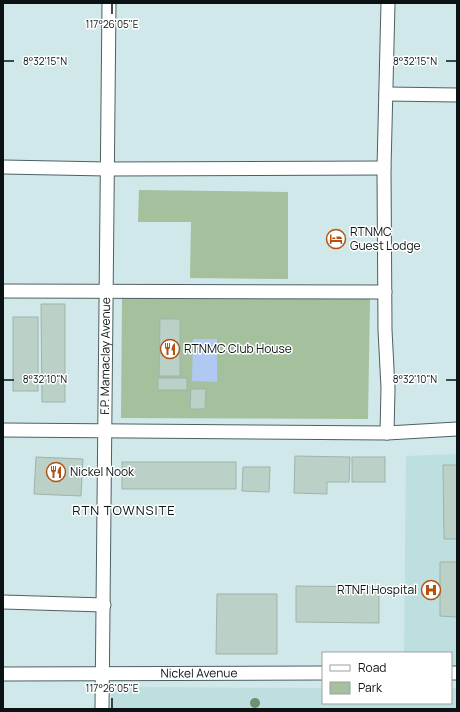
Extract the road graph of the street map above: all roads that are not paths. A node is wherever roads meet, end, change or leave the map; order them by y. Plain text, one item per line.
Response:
1 (109, 3) edge
2 (388, 3) edge
3 (386, 94) junction
4 (457, 95) edge
5 (3, 167) edge
6 (384, 168) junction
7 (107, 169) junction
8 (105, 290) junction
9 (3, 291) edge
10 (385, 292) junction
11 (457, 429) edge
12 (3, 430) edge
13 (104, 432) junction
14 (387, 433) junction
15 (3, 602) edge
16 (104, 605) junction
17 (3, 674) edge
18 (103, 674) junction
19 (322, 674) edge
20 (102, 709) edge

1 - 7 street, F.P. Mamaclay Avenue
2 - 3 street
3 - 4 street
3 - 6 street
5 - 7 street
6 - 7 street
6 - 10 street
7 - 8 street, F.P. Mamaclay Avenue
8 - 9 street
8 - 10 street
8 - 13 street, F.P. Mamaclay Avenue
10 - 14 street
11 - 14 street
12 - 13 street
13 - 14 street
13 - 16 street, F.P. Mamaclay Avenue
15 - 16 street
16 - 18 street, F.P. Mamaclay Avenue
17 - 18 street, Nickel Avenue
18 - 19 street, Nickel Avenue
18 - 20 street, F.P. Mamaclay Avenue

